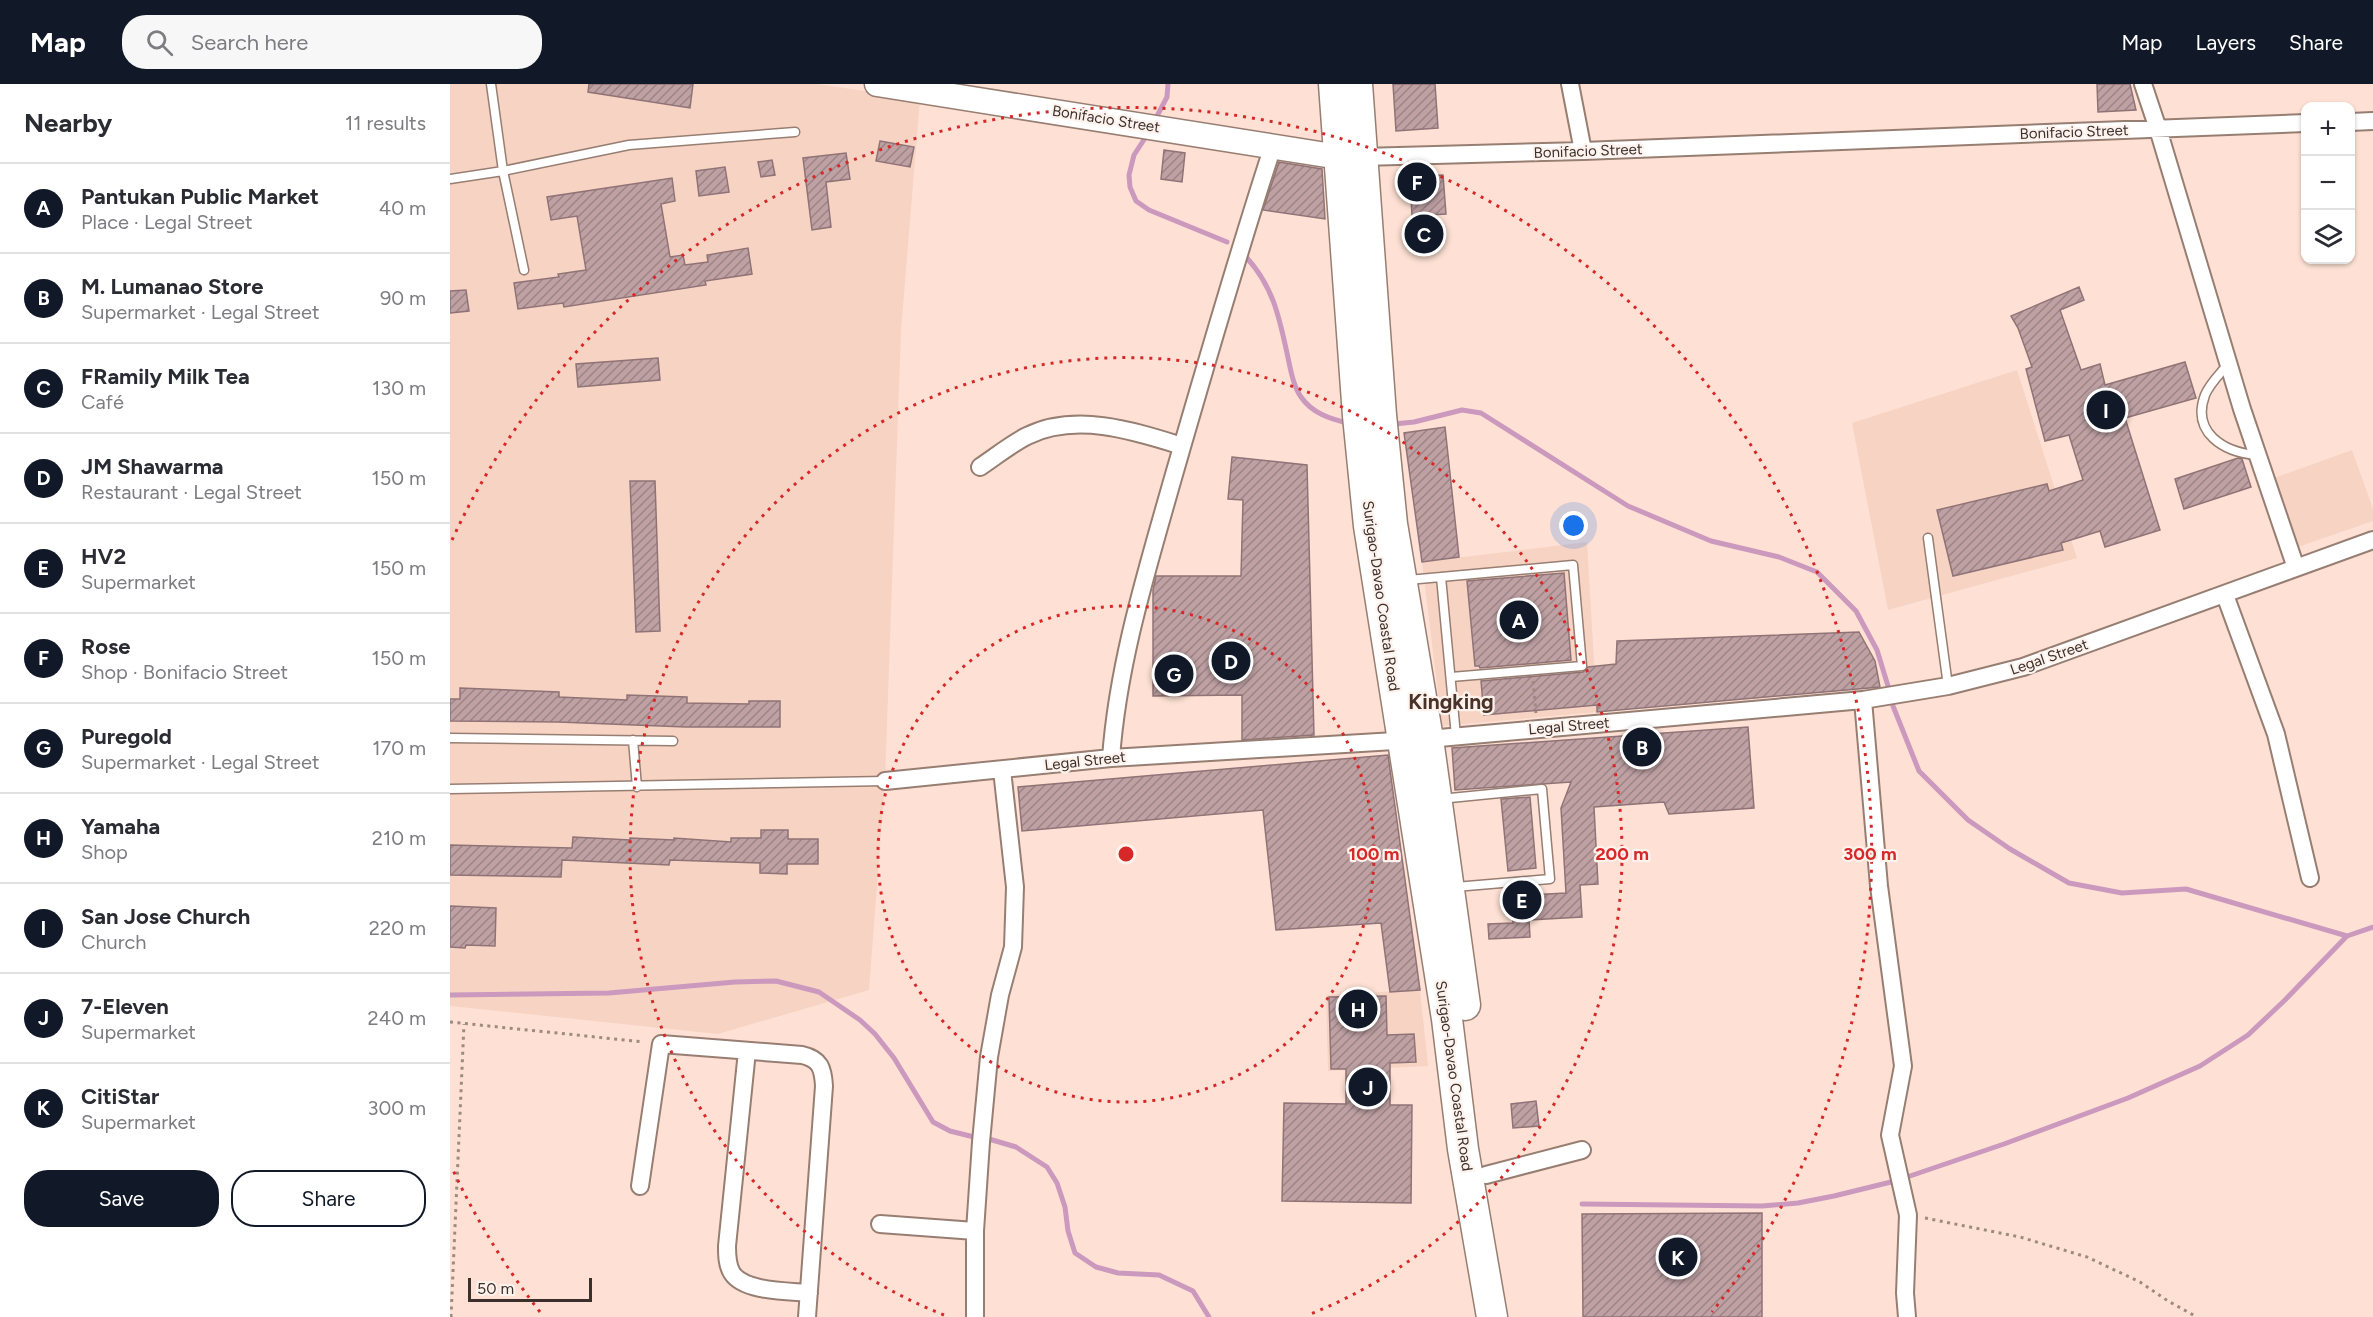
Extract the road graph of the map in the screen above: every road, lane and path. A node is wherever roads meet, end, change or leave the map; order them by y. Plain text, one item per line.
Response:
1 (491, 84) edge
2 (877, 84) edge
3 (1334, 84) edge
4 (1357, 84) edge
5 (1570, 84) edge
6 (2143, 84) edge
7 (2373, 121) edge
8 (2355, 122) edge
9 (2301, 123) edge
10 (2158, 129) junction
11 (795, 132) dead end
12 (1273, 146) junction
13 (1583, 151) junction
14 (1351, 157) junction
15 (503, 171) junction
16 (450, 179) edge
17 (524, 270) dead end
18 (2228, 364) junction
19 (1370, 416) junction
20 (1182, 446) junction
21 (2256, 455) junction
22 (980, 467) dead end
23 (1928, 538) dead end
24 (2373, 540) edge
25 (2296, 568) junction
26 (1441, 577) junction
27 (1401, 580) junction
28 (2225, 595) junction
29 (1532, 670) junction
30 (1450, 677) junction
31 (1948, 686) junction
32 (1863, 700) junction
33 (1537, 729) junction
34 (450, 738) edge
35 (1429, 738) junction
36 (633, 740) junction
37 (673, 741) dead end
38 (1111, 758) junction
39 (1002, 770) junction
40 (885, 781) joint
41 (637, 787) junction
42 (450, 789) edge
43 (1436, 799) junction
44 (2310, 878) dead end
45 (1449, 888) junction
46 (1457, 1018) junction
47 (450, 1022) edge
48 (464, 1024) junction
49 (661, 1044) junction
50 (747, 1051) junction
51 (1582, 1149) dead end
52 (1477, 1157) junction
53 (640, 1186) dead end
54 (1908, 1215) junction
55 (880, 1224) dead end
56 (975, 1232) junction
57 (809, 1293) junction
58 (450, 1317) edge
59 (807, 1317) edge
60 (975, 1317) edge
61 (1492, 1317) edge
62 (1509, 1317) edge
63 (1907, 1317) edge
64 (2197, 1317) edge

1 - 15 lane
2 - 12 street, Bonifacio Street
3 - 14 highway, Surigao-Davao Coastal Road
4 - 14 highway, Surigao-Davao Coastal Road
5 - 13 street
6 - 10 street
7 - 8 street
9 - 10 street, Bonifacio Street
10 - 13 street, Bonifacio Street
10 - 18 street
11 - 15 lane
12 - 14 street, Bonifacio Street
12 - 20 street
13 - 14 street, Bonifacio Street
14 - 19 highway, Surigao-Davao Coastal Road
15 - 16 lane
15 - 17 lane
18 - 21 street
18 - 21 lane
19 - 27 highway, Surigao-Davao Coastal Road
19 - 35 highway, Surigao-Davao Coastal Road
20 - 22 street
20 - 38 street
21 - 25 street
23 - 31 lane
24 - 25 street, Legal Street
25 - 28 street, Legal Street
26 - 27 lane
26 - 29 lane
26 - 30 lane
27 - 35 highway, Surigao-Davao Coastal Road
28 - 31 street, Legal Street
28 - 44 street
29 - 30 lane
29 - 33 path
30 - 35 lane
31 - 32 street, Legal Street
32 - 33 street, Legal Street
32 - 54 street
33 - 35 street, Legal Street
34 - 36 lane
35 - 38 street, Legal Street
35 - 43 highway, Surigao-Davao Coastal Road
35 - 46 highway, Surigao-Davao Coastal Road
36 - 37 lane
36 - 41 lane
38 - 39 street, Legal Street
39 - 40 street, Legal Street
39 - 56 street
40 - 41 lane
41 - 42 lane
43 - 45 highway, Surigao-Davao Coastal Road
43 - 45 lane
45 - 46 highway, Surigao-Davao Coastal Road
46 - 52 highway, Surigao-Davao Coastal Road
47 - 48 path
48 - 49 path
48 - 58 path
49 - 50 street
49 - 53 street
50 - 57 street
50 - 57 street
51 - 52 street
52 - 61 highway, Surigao-Davao Coastal Road
52 - 62 highway, Surigao-Davao Coastal Road
54 - 63 street
54 - 64 path
55 - 56 street
56 - 60 street
57 - 59 street

